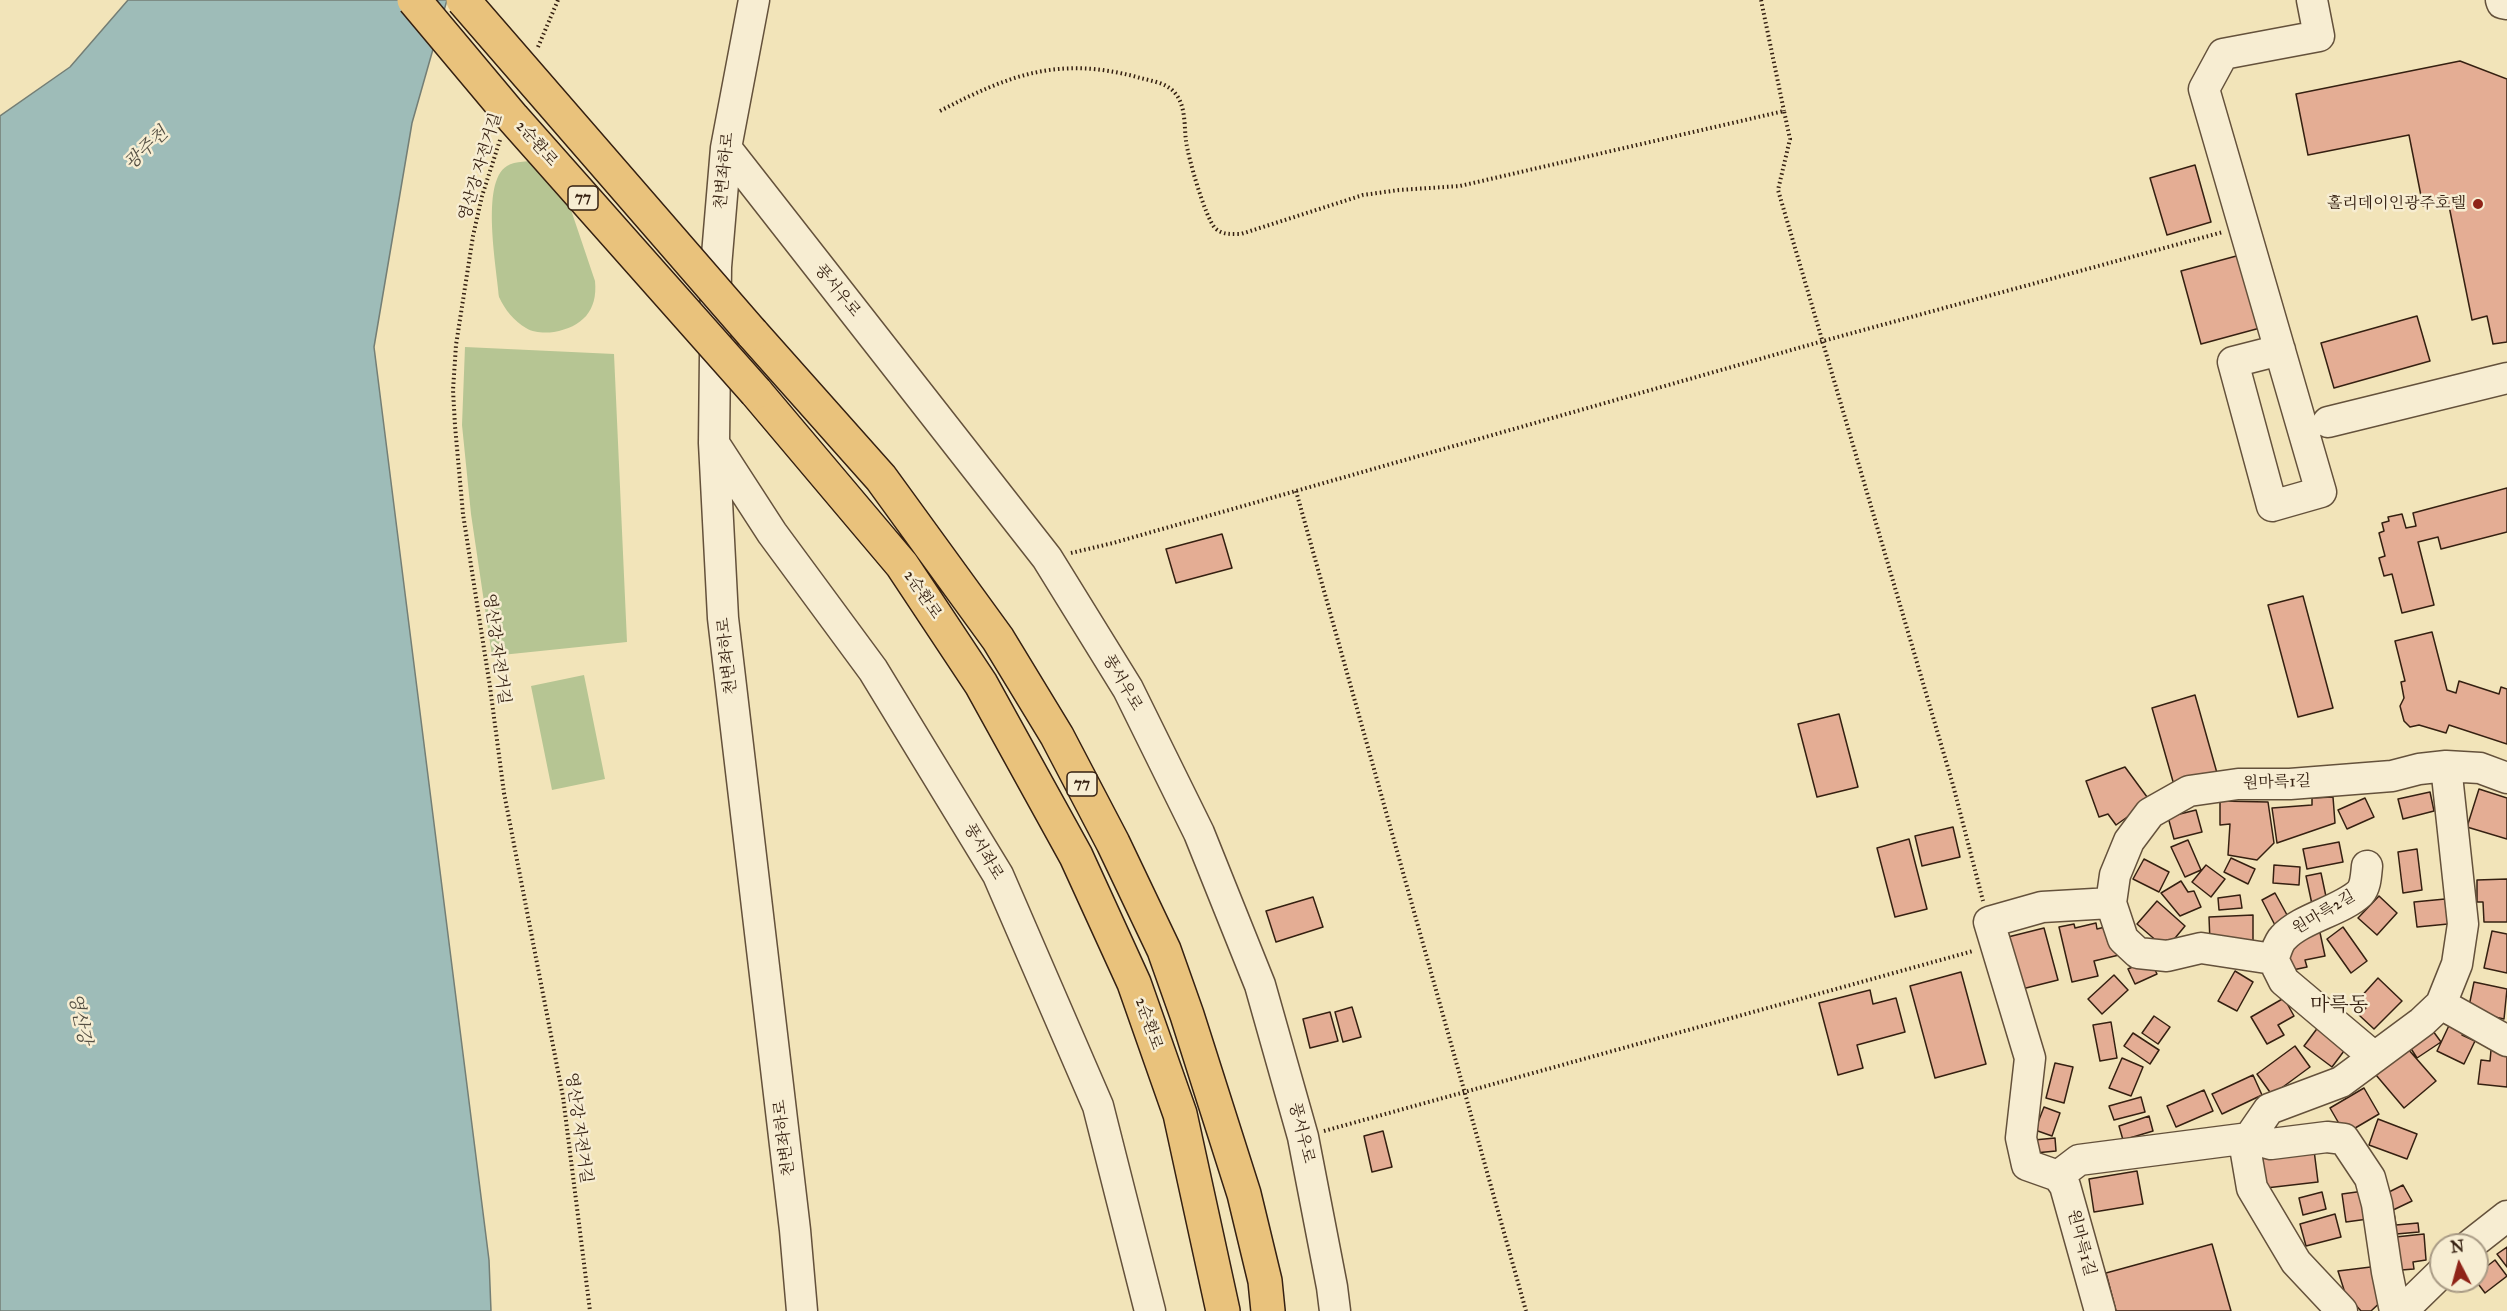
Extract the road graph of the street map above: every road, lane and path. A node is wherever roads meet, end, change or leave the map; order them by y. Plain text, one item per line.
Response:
1 (414, 0) edge
2 (463, 0) edge
3 (558, 0) edge
4 (754, 0) edge
5 (1761, 0) edge
6 (2312, 0) edge
7 (2501, 0) edge
8 (2507, 4) edge
9 (535, 54) dead end
10 (940, 111) dead end
11 (1784, 111) junction
12 (501, 135) dead end
13 (726, 148) junction
14 (2244, 227) junction
15 (1823, 341) junction
16 (2280, 350) junction
17 (2507, 378) edge
18 (2328, 422) dead end
19 (714, 442) junction
20 (1296, 491) junction
21 (1047, 558) junction
22 (2446, 766) junction
23 (2507, 778) edge
24 (2367, 866) dead end
25 (2111, 903) junction
26 (1992, 934) junction
27 (2273, 959) junction
28 (2441, 1004) junction
29 (2507, 1041) edge
30 (2373, 1056) junction
31 (1464, 1092) junction
32 (1303, 1137) junction
33 (2249, 1138) junction
34 (2058, 1176) junction
35 (2507, 1216) edge
36 (2485, 1233) edge
37 (2429, 1285) edge
38 (1269, 1301) edge
39 (590, 1311) edge
40 (802, 1311) edge
41 (1150, 1311) edge
42 (1222, 1311) edge
43 (1335, 1311) edge
44 (1526, 1311) edge
45 (2100, 1311) edge
46 (2342, 1311) edge
47 (2396, 1311) edge
48 (2402, 1311) edge

1 - 42 highway, 2순환로 / 77, bridge
2 - 38 highway, 77, bridge
3 - 9 path
4 - 13 street, 천변좌하로
5 - 11 path
6 - 14 street
7 - 8 street
10 - 11 path
11 - 15 path
12 - 39 path, 영산강 자전거길
13 - 19 street, 천변좌하로
13 - 21 street, 풍서우로
14 - 15 path
14 - 16 street
15 - 20 path
15 - 26 path
16 - 16 street
17 - 18 street
19 - 40 street, 천변좌하로
19 - 41 street, 풍서좌로
20 - 21 path
20 - 31 path
21 - 32 street, 풍서우로
22 - 23 street, 원마륵1길
22 - 25 street, 원마륵1길
22 - 28 street
24 - 27 street, 원마륵2길
25 - 26 street
25 - 27 street, 원마륵1길
26 - 31 path
26 - 34 street
27 - 30 street
28 - 29 street
28 - 30 street
30 - 33 street
31 - 32 path
31 - 44 path
32 - 43 street, 풍서우로
33 - 34 street
33 - 46 street
33 - 47 street
34 - 45 street, 원마륵1길
35 - 36 street
37 - 48 street

